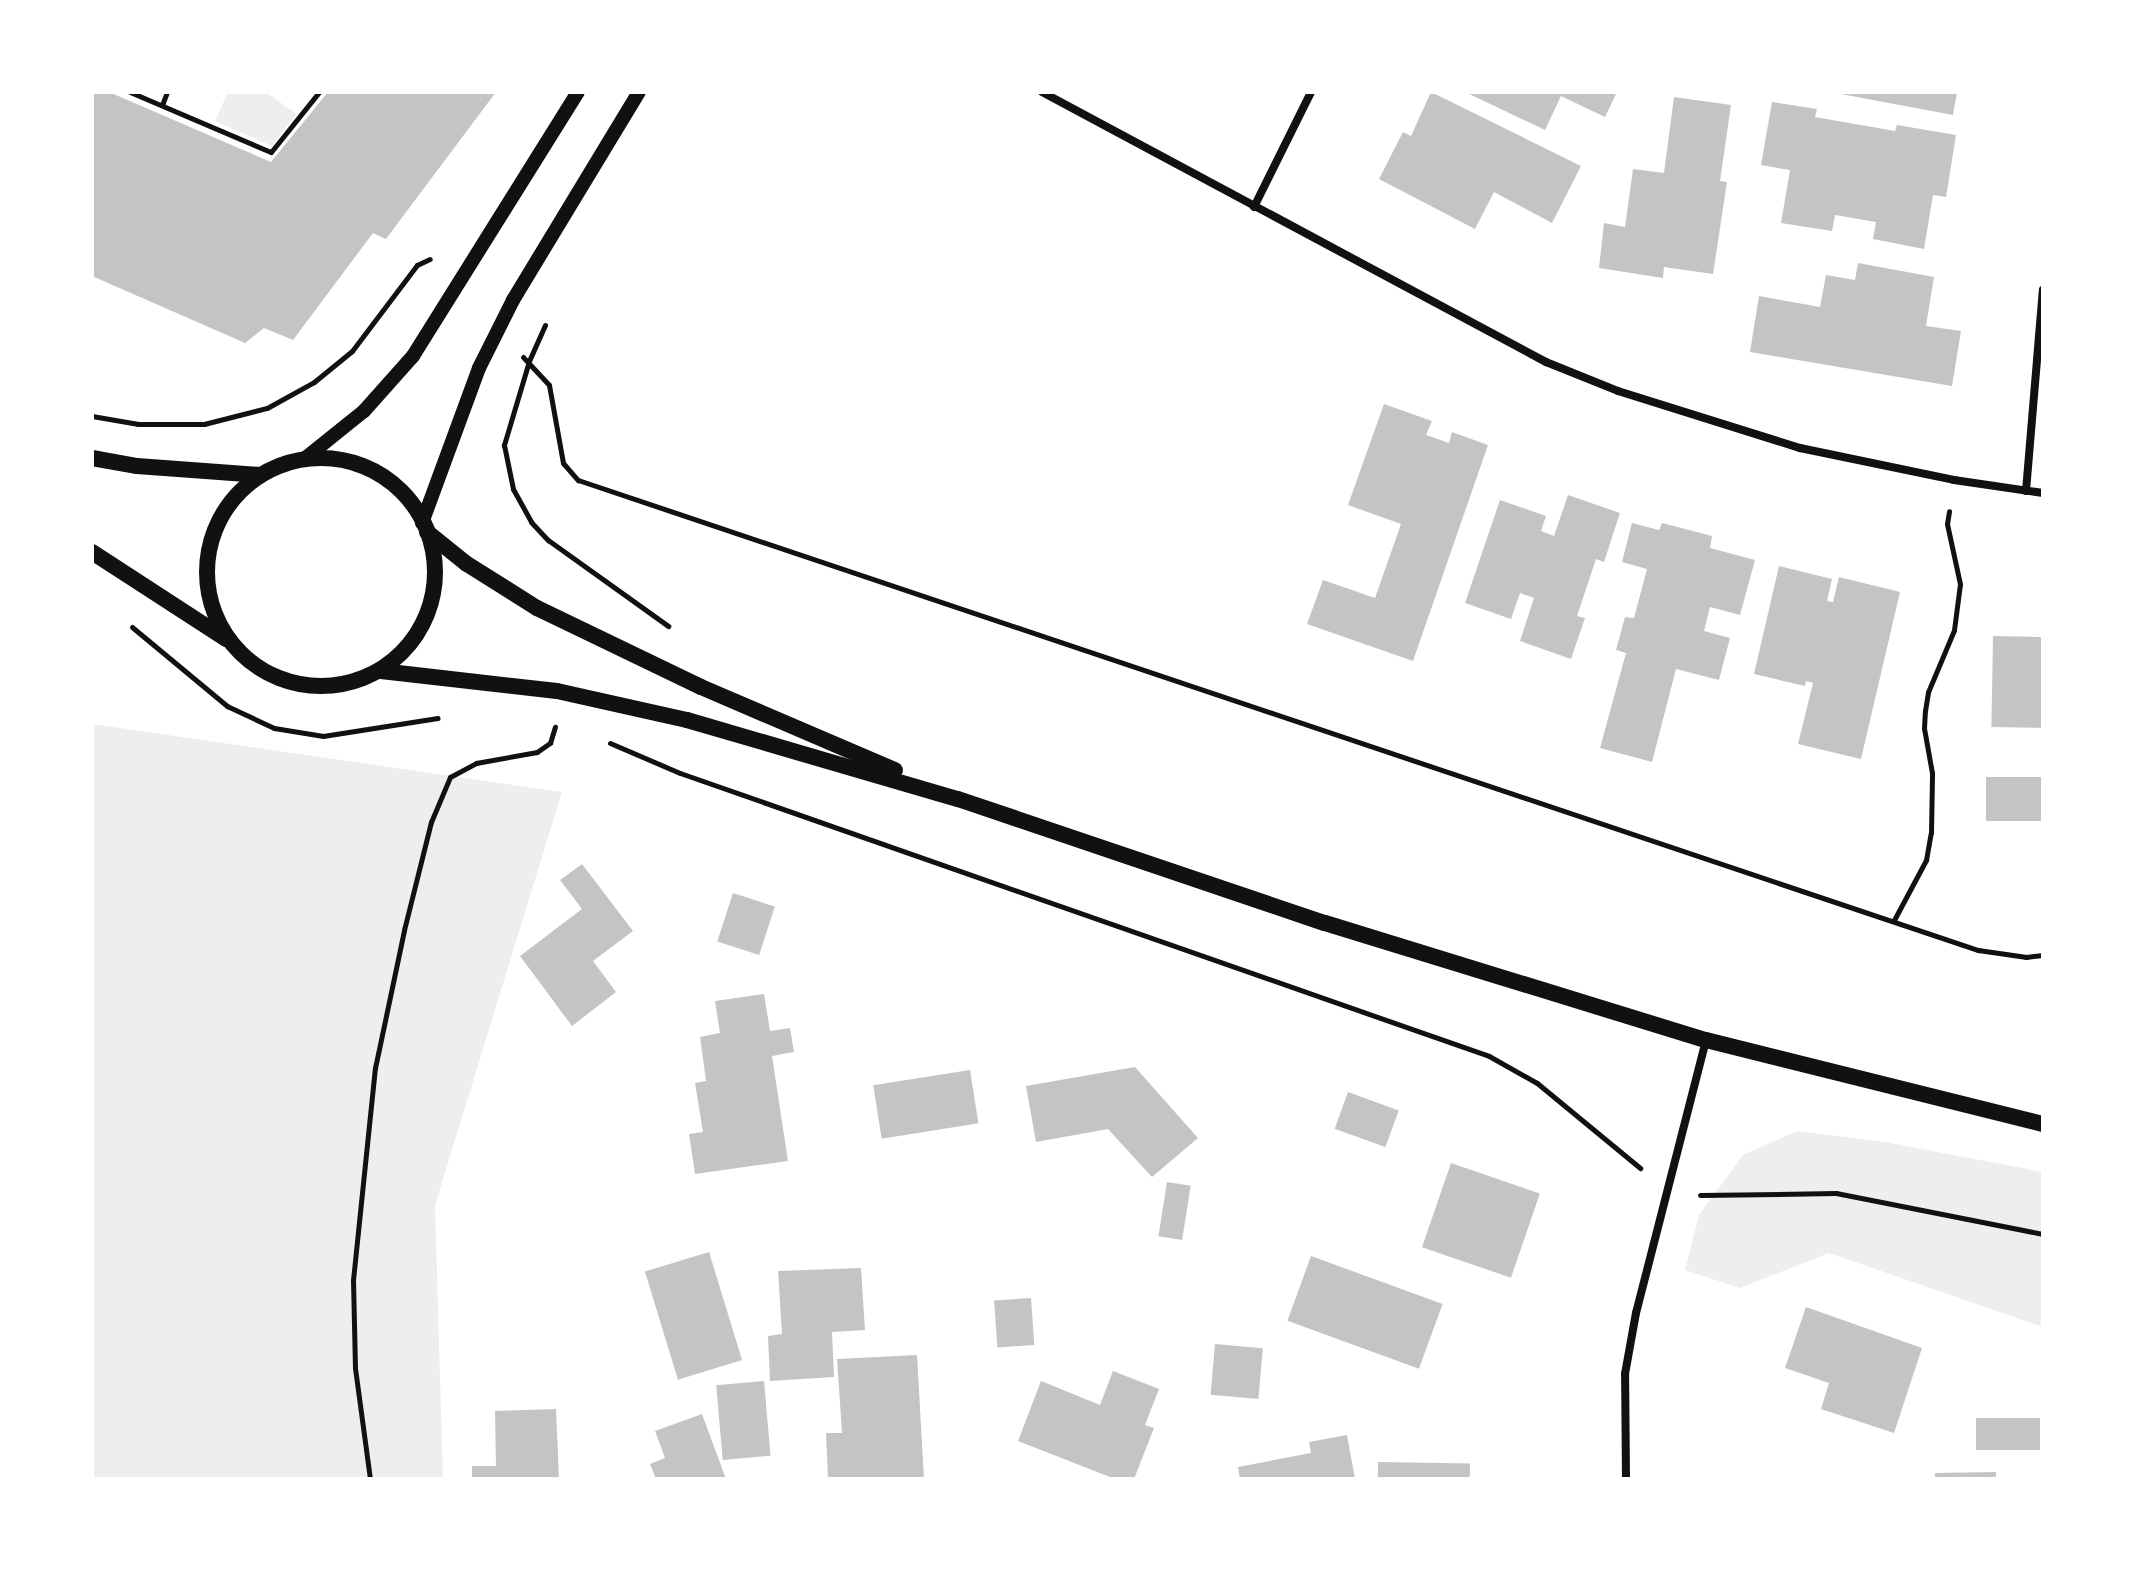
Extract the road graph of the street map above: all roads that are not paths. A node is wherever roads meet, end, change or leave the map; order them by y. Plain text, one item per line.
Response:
1 (578, 92) edge
2 (639, 92) edge
3 (1042, 92) edge
4 (1311, 92) edge
5 (1254, 207) junction
6 (2043, 290) edge
7 (92, 458) edge
8 (303, 460) junction
9 (262, 475) junction
10 (2026, 491) junction
11 (2043, 493) edge
12 (425, 527) junction
13 (92, 552) edge
14 (231, 642) junction
15 (381, 671) junction
16 (958, 799) junction
17 (1706, 1040) junction
18 (2043, 1124) edge
19 (1626, 1479) edge

1 - 8 street
2 - 12 street
3 - 5 street
4 - 5 street
5 - 10 street
6 - 10 street
7 - 9 main road
8 - 9 main road
8 - 12 main road
9 - 14 main road
10 - 11 street
12 - 15 main road
12 - 16 main road
13 - 14 main road
14 - 15 main road
15 - 16 main road
16 - 17 main road
17 - 18 main road
17 - 19 street

